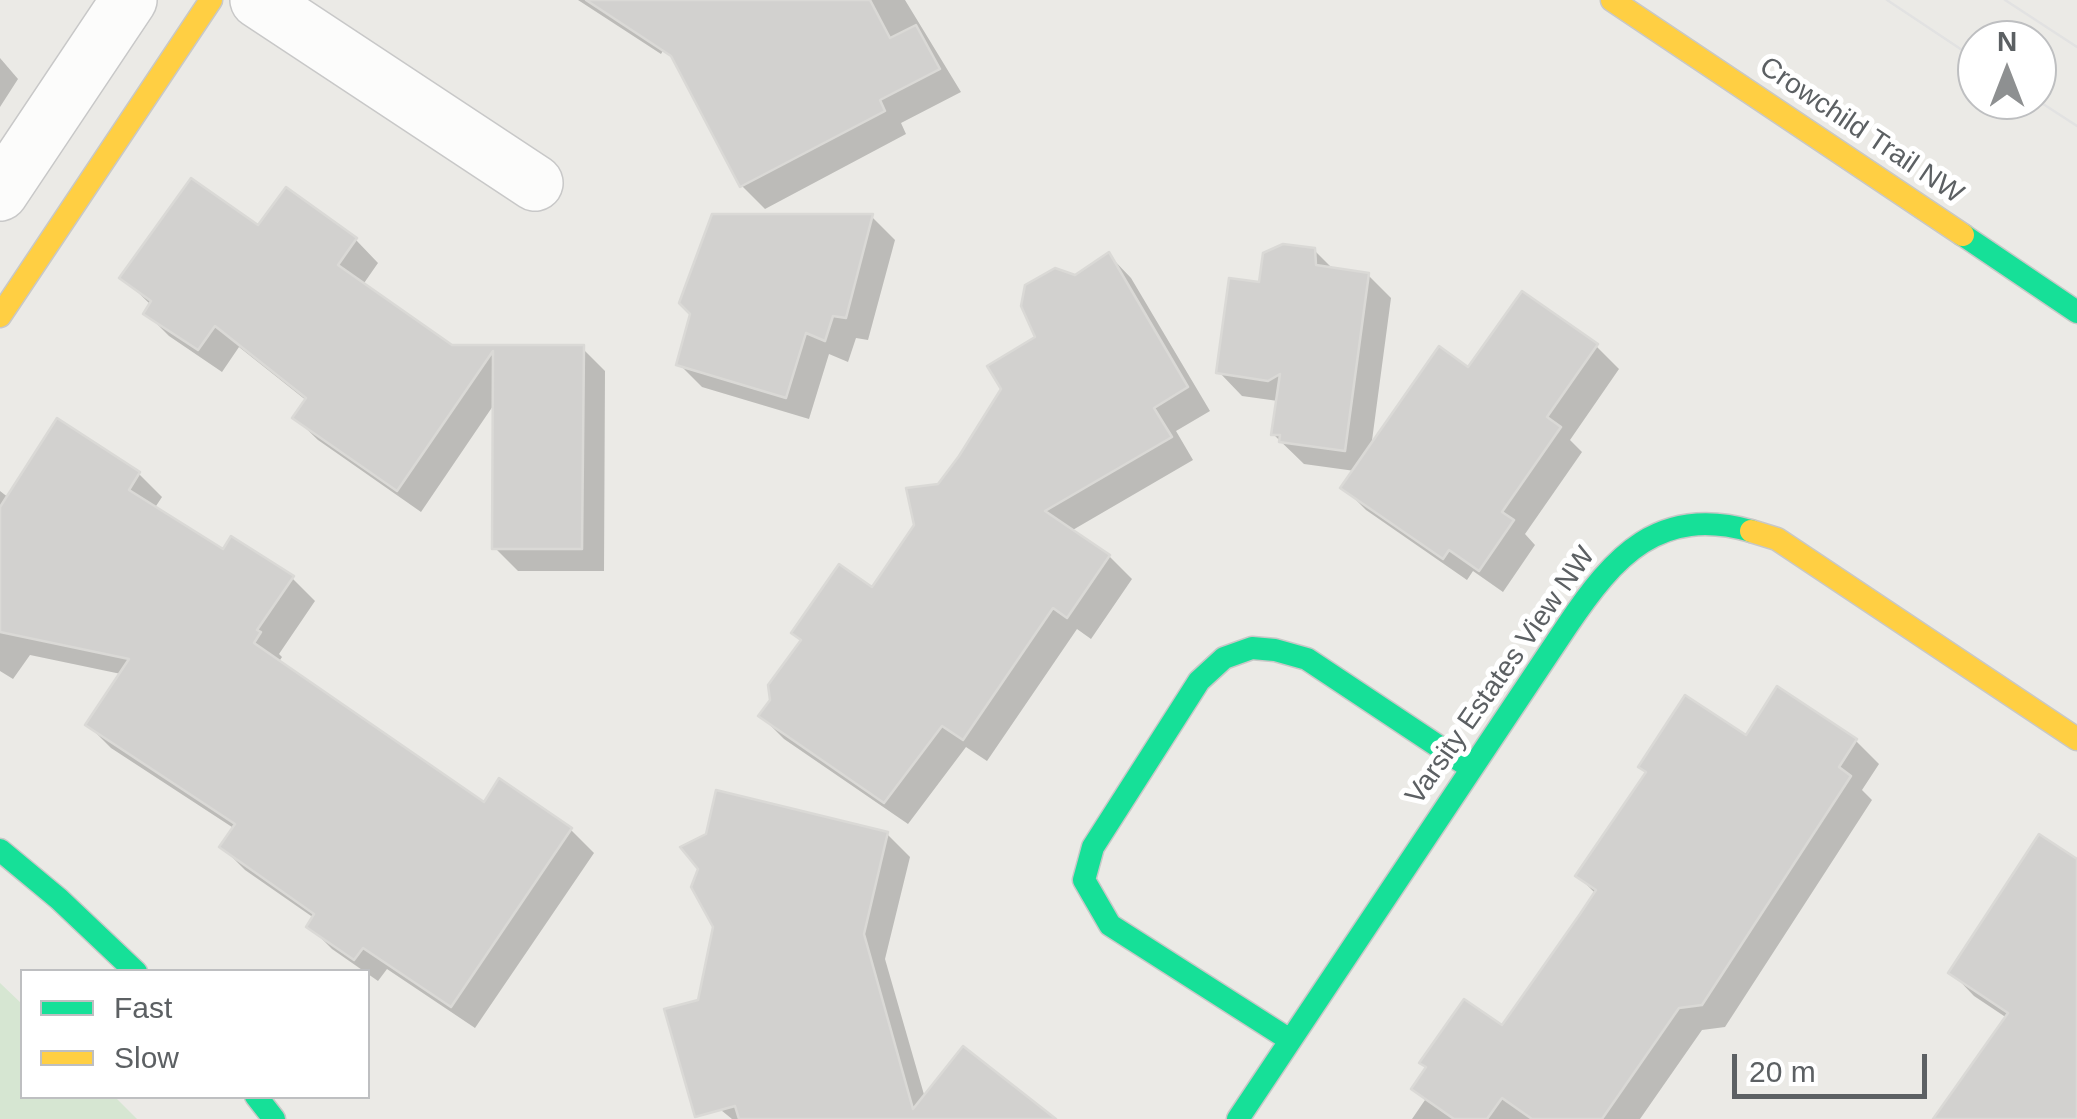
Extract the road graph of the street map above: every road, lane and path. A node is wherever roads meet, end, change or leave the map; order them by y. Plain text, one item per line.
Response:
1 (129, 0) edge
2 (211, 0) edge
3 (258, 0) edge
4 (1612, 0) edge
5 (534, 183) dead end
6 (0, 192) edge
7 (2077, 312) edge
8 (0, 316) edge
9 (2077, 739) edge
10 (1471, 768) junction
11 (0, 850) edge
12 (133, 969) edge
13 (1290, 1040) junction
14 (258, 1099) edge
15 (274, 1119) edge
16 (1238, 1119) edge

1 - 6 street
2 - 8 main road
3 - 5 street
4 - 7 main road, Crowchild Trail NW
9 - 10 main road, Varsity Estates View NW
10 - 13 main road, Varsity Estates View NW
10 - 13 main road
11 - 12 main road
13 - 16 main road, Varsity Estates View NW
14 - 15 main road

